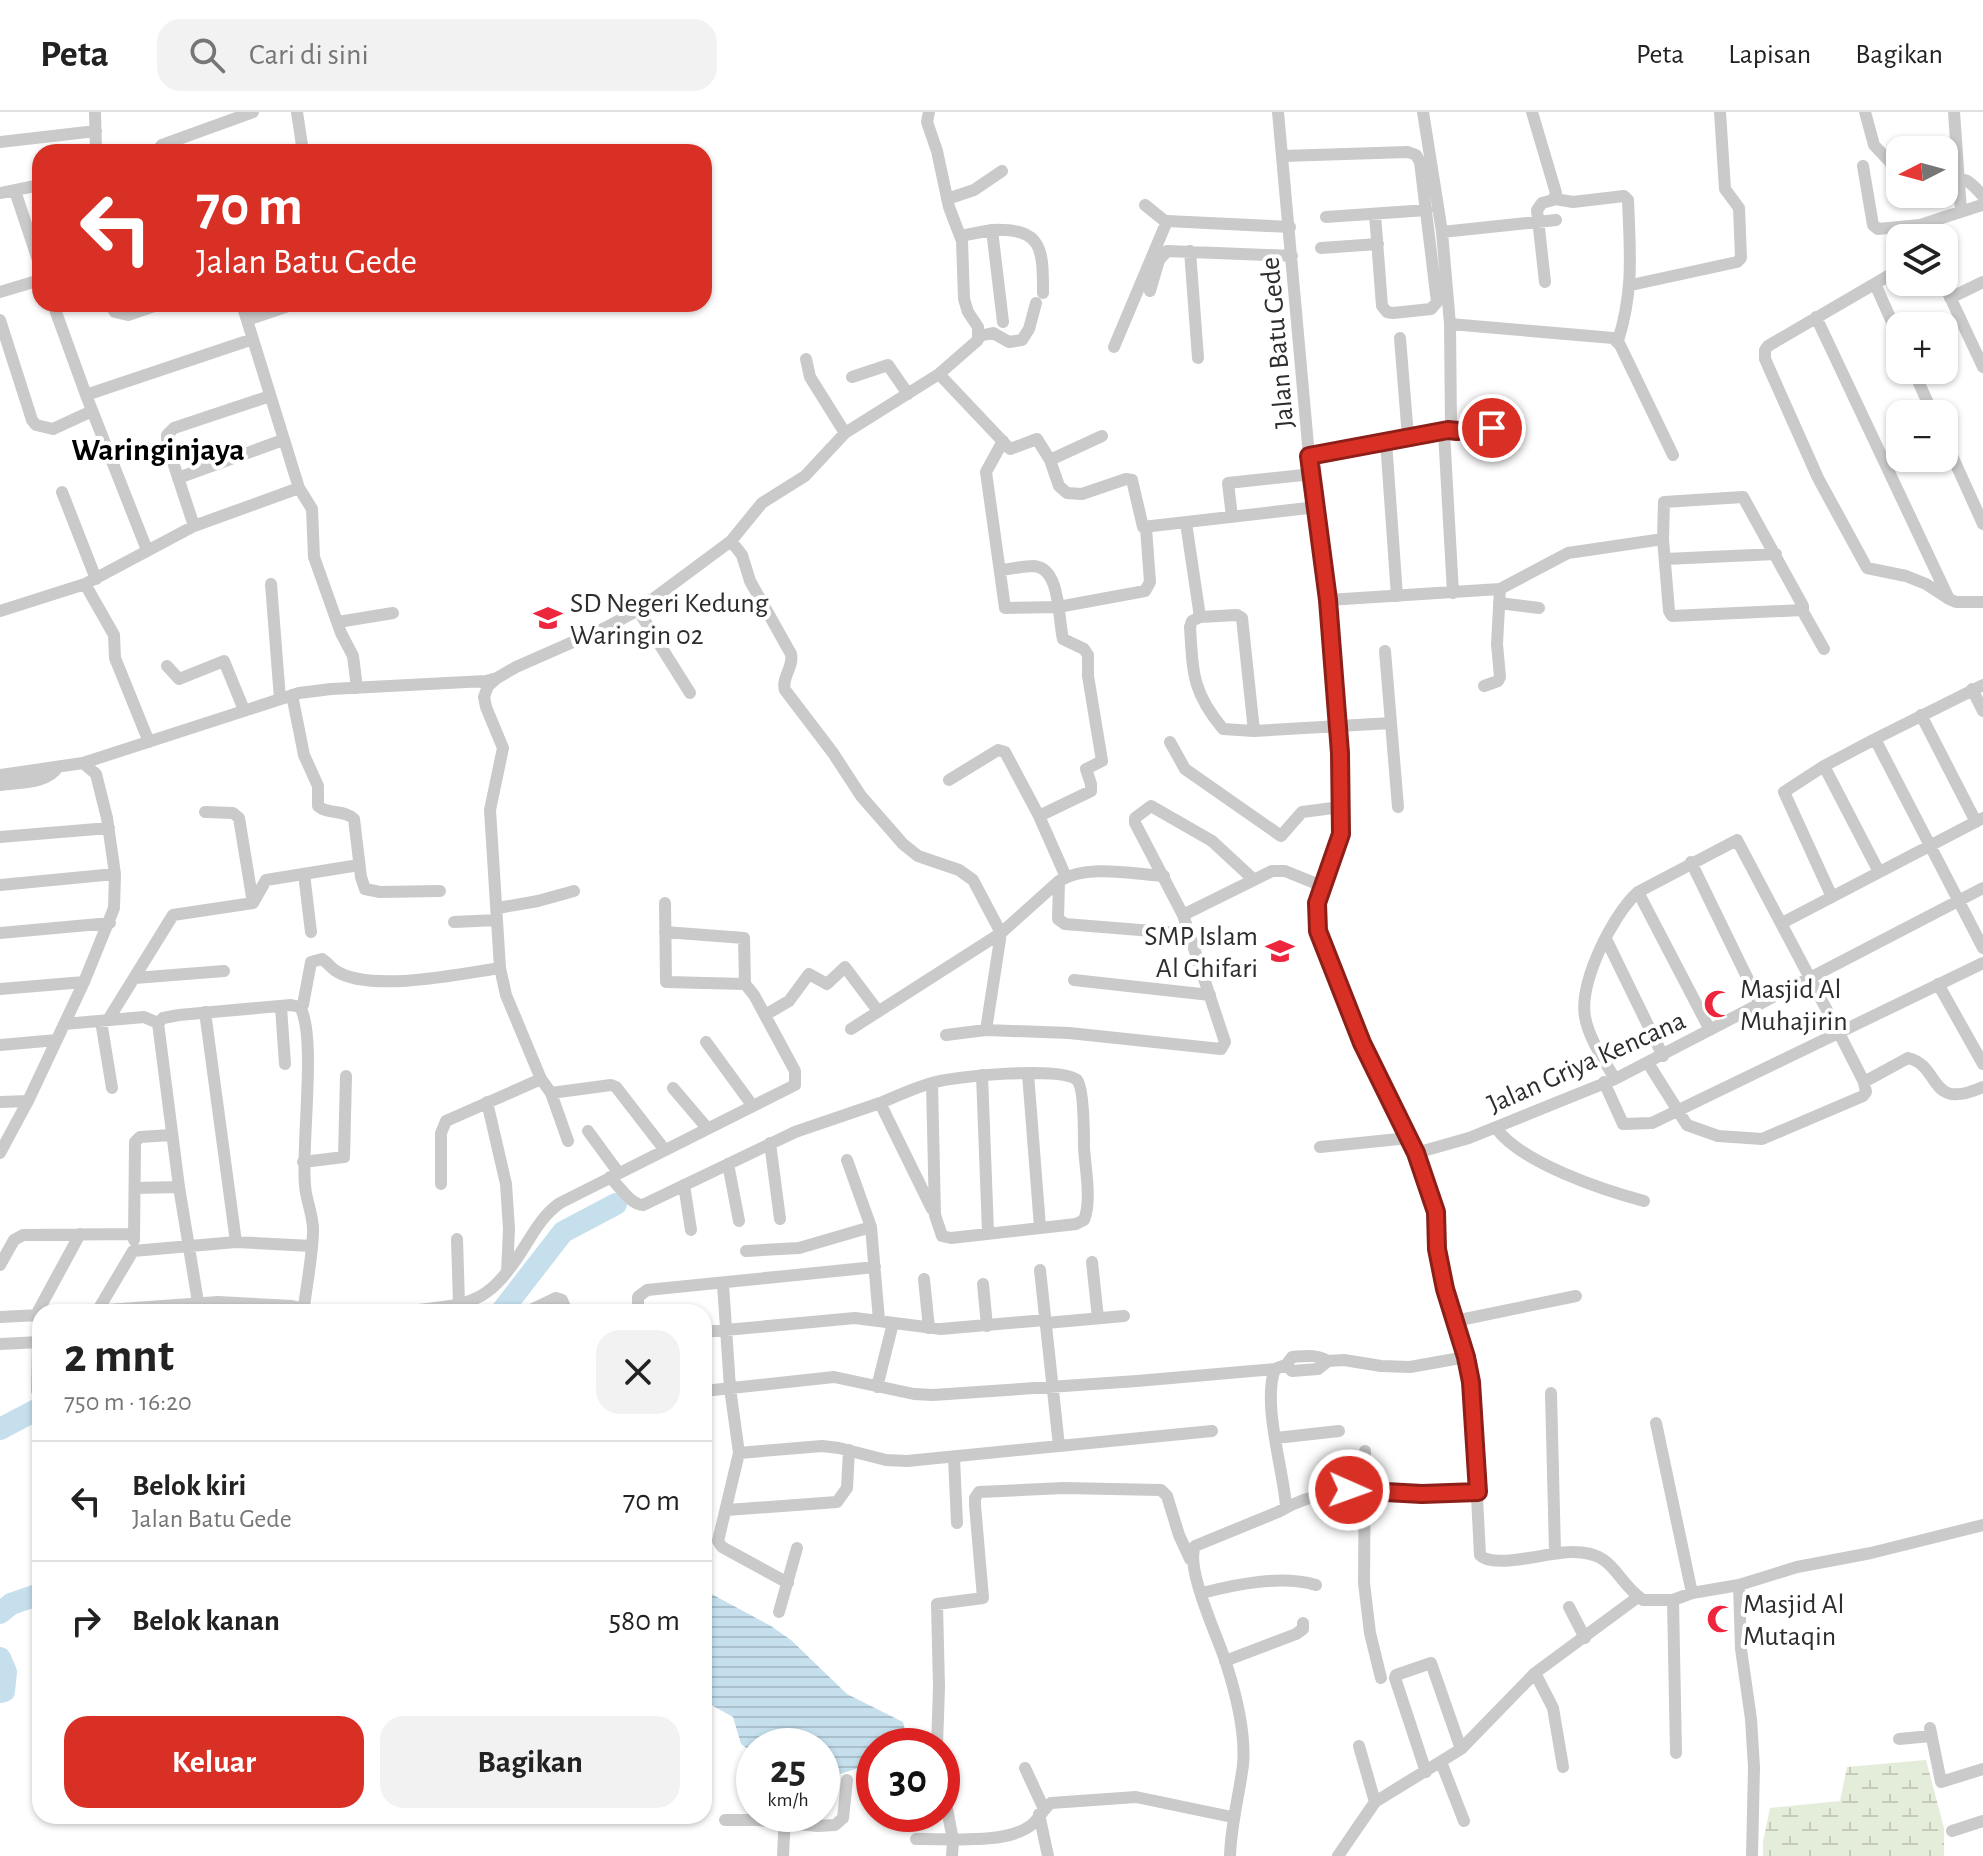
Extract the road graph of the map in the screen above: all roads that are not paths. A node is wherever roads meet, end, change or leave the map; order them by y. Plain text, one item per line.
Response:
1 (95, 112) edge
2 (297, 112) edge
3 (1278, 112) edge
4 (1423, 112) edge
5 (1532, 112) edge
6 (1720, 112) edge
7 (1865, 112) edge
8 (1954, 112) edge
9 (248, 113) edge
10 (926, 115) edge
11 (96, 131) junction
12 (1955, 136) edge
13 (0, 142) edge
14 (96, 144) edge
15 (165, 144) edge
16 (302, 144) edge
17 (1283, 156) junction
18 (1886, 158) edge
19 (1863, 166) dead end
20 (1002, 171) dead end
21 (1958, 177) joint
22 (32, 187) edge
23 (15, 191) junction
24 (0, 193) edge
25 (1983, 196) edge
26 (947, 199) junction
27 (1555, 199) junction
28 (1145, 205) dead end
29 (1982, 205) edge
30 (1427, 210) junction
31 (1961, 211) junction
32 (1375, 214) junction
33 (1326, 217) dead end
34 (1556, 220) dead end
35 (1166, 222) junction
36 (1538, 222) junction
37 (1923, 224) edge
38 (1290, 227) junction
39 (1886, 229) edge
40 (992, 230) junction
41 (1442, 232) junction
42 (960, 236) junction
43 (32, 242) edge
44 (1378, 244) junction
45 (1321, 248) dead end
46 (1190, 251) junction
47 (1292, 256) junction
48 (1886, 277) edge
49 (32, 282) edge
50 (1545, 282) dead end
51 (1983, 282) edge
52 (1875, 284) junction
53 (1631, 285) junction
54 (1150, 291) dead end
55 (0, 292) edge
56 (1950, 298) joint
57 (56, 312) edge
58 (115, 312) edge
59 (137, 312) edge
60 (244, 312) edge
61 (270, 312) edge
62 (1888, 312) edge
63 (1816, 317) junction
64 (0, 320) edge
65 (247, 320) junction
66 (1003, 322) dead end
67 (1450, 324) junction
68 (979, 336) junction
69 (1400, 338) dead end
70 (253, 339) junction
71 (1618, 341) junction
72 (1114, 347) dead end
73 (1198, 358) dead end
74 (806, 359) dead end
75 (1981, 359) edge
76 (939, 374) junction
77 (852, 377) dead end
78 (908, 394) junction
79 (86, 395) junction
80 (270, 396) junction
81 (92, 411) junction
82 (1492, 428) dead end
83 (1446, 431) junction
84 (845, 433) junction
85 (1102, 436) dead end
86 (1408, 437) junction
87 (283, 440) junction
88 (1003, 441) junction
89 (1386, 441) junction
90 (1673, 455) dead end
91 (1309, 456) junction
92 (1050, 460) junction
93 (1958, 469) edge
94 (1313, 474) junction
95 (178, 478) junction
96 (299, 488) junction
97 (62, 492) dead end
98 (1317, 507) junction
99 (1232, 517) junction
100 (1186, 523) junction
101 (1983, 524) edge
102 (194, 526) junction
103 (1146, 528) junction
104 (1663, 539) junction
105 (731, 541) junction
106 (147, 550) junction
107 (1776, 554) junction
108 (1665, 559) junction
109 (1001, 570) junction
110 (90, 582) junction
111 (271, 584) dead end
112 (1453, 593) junction
113 (1397, 596) junction
114 (1499, 596) junction
115 (1949, 599) junction
116 (1328, 600) junction
117 (1983, 602) edge
118 (1058, 607) junction
119 (1539, 608) dead end
120 (638, 610) junction
121 (1802, 610) junction
122 (0, 611) edge
123 (393, 613) dead end
124 (1200, 617) junction
125 (338, 622) junction
126 (1824, 649) dead end
127 (1385, 651) dead end
128 (167, 666) dead end
129 (497, 678) junction
130 (1484, 686) dead end
131 (1977, 687) edge
132 (357, 688) junction
133 (690, 693) dead end
134 (286, 697) junction
135 (244, 710) junction
136 (1983, 711) edge
137 (1921, 715) junction
138 (1391, 723) junction
139 (1339, 726) junction
140 (1254, 731) junction
141 (1875, 739) junction
142 (149, 742) junction
143 (1170, 742) dead end
144 (83, 763) junction
145 (1824, 766) junction
146 (58, 767) junction
147 (0, 775) edge
148 (949, 780) dead end
149 (0, 785) edge
150 (1341, 807) junction
151 (1398, 807) dead end
152 (205, 812) dead end
153 (1039, 816) junction
154 (1979, 820) edge
155 (109, 828) junction
156 (0, 837) edge
157 (1930, 845) junction
158 (1691, 862) junction
159 (359, 865) junction
160 (1879, 872) junction
161 (115, 874) junction
162 (304, 874) junction
163 (1164, 876) junction
164 (1062, 879) junction
165 (1253, 879) junction
166 (0, 885) edge
167 (1322, 886) junction
168 (1983, 888) edge
169 (440, 891) dead end
170 (574, 891) dead end
171 (1638, 892) junction
172 (1832, 897) junction
173 (1958, 900) junction
174 (253, 903) junction
175 (665, 903) dead end
176 (498, 914) junction
177 (1183, 915) junction
178 (454, 922) dead end
179 (110, 923) junction
180 (1782, 923) junction
181 (311, 932) dead end
182 (665, 932) junction
183 (0, 933) edge
184 (1001, 933) junction
185 (1190, 934) junction
186 (1606, 939) junction
187 (1983, 948) edge
188 (1983, 963) edge
189 (500, 968) junction
190 (224, 971) dead end
191 (135, 978) junction
192 (1810, 978) junction
193 (1074, 980) dead end
194 (84, 982) junction
195 (745, 984) junction
196 (1938, 984) junction
197 (0, 989) edge
198 (1210, 995) junction
199 (1760, 1004) junction
200 (281, 1007) junction
201 (300, 1007) junction
202 (878, 1011) junction
203 (205, 1012) junction
204 (765, 1015) junction
205 (105, 1020) junction
206 (158, 1023) junction
207 (64, 1024) junction
208 (851, 1029) dead end
209 (986, 1030) junction
210 (1710, 1030) junction
211 (1839, 1033) junction
212 (946, 1035) dead end
213 (57, 1040) junction
214 (706, 1042) dead end
215 (0, 1045) edge
216 (1663, 1056) junction
217 (1648, 1063) junction
218 (285, 1064) dead end
219 (1983, 1064) edge
220 (1028, 1074) junction
221 (982, 1075) junction
222 (346, 1076) dead end
223 (541, 1079) junction
224 (1609, 1081) junction
225 (1864, 1082) junction
226 (932, 1083) junction
227 (1983, 1087) edge
228 (112, 1088) dead end
229 (673, 1088) dead end
230 (551, 1093) junction
231 (28, 1101) junction
232 (0, 1102) edge
233 (487, 1102) junction
234 (880, 1103) junction
235 (752, 1105) junction
236 (1678, 1113) junction
237 (707, 1128) junction
238 (1496, 1128) junction
239 (588, 1131) dead end
240 (171, 1135) junction
241 (1409, 1138) junction
242 (568, 1141) dead end
243 (770, 1143) junction
244 (1320, 1147) dead end
245 (664, 1149) junction
246 (0, 1153) edge
247 (1416, 1153) junction
248 (847, 1160) dead end
249 (303, 1162) junction
250 (728, 1164) junction
251 (615, 1177) junction
252 (441, 1184) dead end
253 (684, 1185) junction
254 (179, 1187) junction
255 (135, 1188) junction
256 (1644, 1201) dead end
257 (935, 1215) junction
258 (780, 1219) dead end
259 (739, 1221) dead end
260 (871, 1227) junction
261 (1040, 1227) junction
262 (691, 1230) dead end
263 (988, 1232) junction
264 (80, 1234) junction
265 (134, 1234) junction
266 (457, 1239) dead end
267 (236, 1242) junction
268 (312, 1246) junction
269 (189, 1247) junction
270 (133, 1251) junction
271 (746, 1251) dead end
272 (1092, 1262) dead end
273 (0, 1265) edge
274 (875, 1267) junction
275 (1040, 1270) dead end
276 (507, 1274) junction
277 (924, 1279) dead end
278 (723, 1284) junction
279 (983, 1284) dead end
280 (1576, 1296) dead end
281 (198, 1302) junction
282 (44, 1304) edge
283 (102, 1304) edge
284 (173, 1304) edge
285 (214, 1304) edge
286 (310, 1304) edge
287 (459, 1304) joint
288 (544, 1304) edge
289 (564, 1304) edge
290 (638, 1304) edge
291 (32, 1315) edge
292 (1124, 1316) dead end
293 (0, 1317) edge
294 (1098, 1318) junction
295 (1045, 1321) junction
296 (1455, 1321) junction
297 (886, 1322) junction
298 (987, 1326) junction
299 (929, 1328) junction
300 (727, 1330) junction
301 (712, 1331) edge
302 (32, 1342) edge
303 (0, 1344) edge
304 (1466, 1357) junction
305 (1281, 1367) junction
306 (1053, 1386) junction
307 (877, 1387) junction
308 (730, 1388) junction
309 (712, 1390) edge
310 (1551, 1393) dead end
311 (1656, 1423) dead end
312 (1212, 1431) dead end
313 (1339, 1431) dead end
314 (1276, 1438) junction
315 (1059, 1446) junction
316 (849, 1450) junction
317 (1365, 1451) dead end
318 (739, 1453) junction
319 (954, 1458) junction
320 (1366, 1489) junction
321 (1478, 1492) junction
322 (1286, 1506) junction
323 (727, 1510) junction
324 (957, 1523) dead end
325 (1983, 1525) edge
326 (797, 1548) dead end
327 (1555, 1552) junction
328 (1191, 1562) junction
329 (788, 1583) junction
330 (1316, 1585) dead end
331 (1739, 1585) junction
332 (1202, 1593) junction
333 (1692, 1593) junction
334 (1638, 1597) junction
335 (1673, 1600) junction
336 (1569, 1607) dead end
337 (779, 1612) dead end
338 (1303, 1623) dead end
339 (1585, 1638) junction
340 (1225, 1661) junction
341 (1535, 1673) junction
342 (1381, 1678) dead end
343 (938, 1728) edge
344 (1899, 1739) dead end
345 (1359, 1746) dead end
346 (1461, 1749) junction
347 (1676, 1753) dead end
348 (1441, 1762) junction
349 (1563, 1767) dead end
350 (1025, 1768) dead end
351 (1983, 1769) edge
352 (1426, 1772) junction
353 (847, 1780) dead end
354 (1375, 1802) junction
355 (1042, 1812) junction
356 (1232, 1817) junction
357 (725, 1820) dead end
358 (736, 1820) edge
359 (1464, 1821) dead end
360 (1983, 1821) edge
361 (840, 1822) edge
362 (1952, 1831) dead end
363 (784, 1832) edge
364 (951, 1832) edge
365 (916, 1839) dead end
366 (953, 1840) junction
367 (783, 1856) edge
368 (952, 1856) edge
369 (1048, 1856) edge
370 (1230, 1856) edge
371 (1338, 1856) edge
372 (1752, 1856) edge

1 - 11 street
2 - 16 street
3 - 17 street, Jalan Batu Gede
4 - 41 street
5 - 27 street
6 - 53 street
7 - 18 street
8 - 12 street
9 - 15 street
10 - 26 street
11 - 13 street
11 - 14 street
17 - 30 street
17 - 38 street, Jalan Batu Gede
19 - 39 street
20 - 26 street
21 - 25 street
21 - 31 street
22 - 23 street
23 - 24 street
23 - 43 street
26 - 42 street
27 - 36 street
27 - 53 street
28 - 35 street
29 - 31 street
30 - 32 street
30 - 44 street
31 - 37 street
32 - 33 street
32 - 44 street
34 - 36 street
35 - 38 street
35 - 72 street
36 - 41 street
36 - 50 street
38 - 47 street, Jalan Batu Gede
40 - 42 street
40 - 66 street
40 - 68 street
41 - 67 street
42 - 68 street
44 - 45 street
46 - 47 street
46 - 54 street
46 - 73 street
47 - 91 street, Jalan Batu Gede
48 - 52 street
49 - 55 street
51 - 56 street
52 - 62 street
52 - 63 street
53 - 71 street
56 - 75 street
57 - 79 street
58 - 59 street
60 - 65 street
61 - 65 street
63 - 115 street
63 - 115 street
64 - 81 street
65 - 70 street
67 - 71 street
67 - 83 street
68 - 76 street
69 - 86 street
70 - 79 street
70 - 80 street
71 - 90 street
74 - 84 street
76 - 78 street
76 - 88 street
77 - 78 street
78 - 84 street
79 - 81 street
80 - 87 street
80 - 95 street
81 - 106 street
82 - 83 street
83 - 86 street
83 - 112 street
84 - 105 street
85 - 92 street
86 - 89 street
87 - 95 street
87 - 96 street
88 - 92 street
88 - 109 street
89 - 91 street
89 - 113 street
91 - 94 street, Jalan Batu Gede
92 - 103 street
93 - 101 street
94 - 98 street, Jalan Batu Gede
94 - 99 street
95 - 102 street
96 - 102 street
96 - 125 street
97 - 110 street
98 - 99 street
98 - 116 street, Jalan Batu Gede
99 - 100 street
100 - 103 street
100 - 124 street
102 - 106 street
103 - 118 street
104 - 107 street
104 - 108 street
104 - 114 street
105 - 120 street
105 - 184 street
106 - 110 street
107 - 108 street
107 - 121 street
108 - 121 street
109 - 118 street
109 - 118 street
110 - 122 street
110 - 142 street
111 - 134 street
112 - 113 street
112 - 114 street
113 - 116 street
114 - 119 street
114 - 130 street
115 - 117 street
116 - 139 street, Jalan Batu Gede
118 - 153 street
120 - 129 street
120 - 133 street
121 - 126 street
123 - 125 street
124 - 140 street
124 - 140 street
125 - 132 street
127 - 138 street
128 - 135 street
129 - 132 street
129 - 176 street
131 - 136 street
131 - 137 street
132 - 134 street
134 - 135 street
134 - 159 street
135 - 142 street
137 - 141 street
137 - 154 street
138 - 139 street
138 - 151 street
139 - 140 street
139 - 150 street, Jalan Batu Gede
141 - 145 street
141 - 157 street
142 - 144 street
143 - 150 street
144 - 146 street
144 - 155 street
145 - 160 street
145 - 172 street
146 - 147 street
146 - 149 street
148 - 153 street
150 - 167 street, Jalan Batu Gede
152 - 174 street
153 - 164 street
154 - 157 street
155 - 156 street
155 - 161 street
157 - 160 street
157 - 173 street
158 - 171 street
158 - 180 street
158 - 199 street
159 - 162 street
159 - 169 street
160 - 172 street
161 - 166 street
161 - 179 street
162 - 174 street
162 - 181 street
163 - 164 street
163 - 165 street
163 - 177 street
164 - 184 street
164 - 185 street
165 - 167 street
165 - 177 street
167 - 241 street, Jalan Batu Gede
168 - 173 street, Jalan Griya Kencana
170 - 176 street
171 - 186 street
171 - 210 street
172 - 180 street
173 - 187 street
173 - 192 street, Jalan Griya Kencana
174 - 191 street
175 - 182 street
176 - 178 street
176 - 189 street
177 - 185 street
179 - 183 street
179 - 194 street
180 - 192 street
182 - 195 street
182 - 195 street
184 - 202 street
184 - 209 street
185 - 198 street
186 - 216 street
186 - 224 street
188 - 196 street
189 - 201 street
189 - 223 street
190 - 191 street
191 - 205 street
192 - 199 street, Jalan Griya Kencana
192 - 211 street
193 - 198 street
194 - 197 street
194 - 207 street
195 - 204 street
196 - 211 street
196 - 219 street
198 - 209 street
199 - 210 street, Jalan Griya Kencana
200 - 201 street
200 - 203 street
200 - 218 street
201 - 249 street
202 - 204 street
202 - 208 street
203 - 206 street
203 - 267 street
204 - 235 street
205 - 206 street
205 - 207 street
205 - 228 street
206 - 240 street
207 - 213 street
209 - 212 street
210 - 216 street, Jalan Griya Kencana
211 - 225 street
211 - 236 street
213 - 215 street
213 - 231 street
214 - 235 street
216 - 217 street, Jalan Griya Kencana
217 - 224 street, Jalan Griya Kencana
217 - 236 street
220 - 221 street
220 - 261 street
220 - 261 street
221 - 226 street
221 - 263 street
222 - 249 street
223 - 230 street
223 - 233 street
224 - 236 street
224 - 238 street, Jalan Griya Kencana
225 - 227 street
225 - 236 street
226 - 234 street
226 - 257 street
229 - 237 street
230 - 242 street
230 - 245 street
231 - 232 street
231 - 246 street
233 - 252 street
233 - 276 street
234 - 243 street
234 - 257 street
235 - 237 street
237 - 245 street
238 - 247 street, Jalan Griya Kencana
238 - 256 street
239 - 251 street
240 - 254 street
240 - 255 street
241 - 244 street
241 - 247 street, Jalan Batu Gede
243 - 250 street
243 - 258 street
245 - 251 street
247 - 296 street, Jalan Batu Gede
248 - 260 street
249 - 268 street
250 - 253 street
250 - 259 street
251 - 253 street
251 - 276 street
253 - 262 street
254 - 255 street
254 - 269 street
255 - 265 street
257 - 263 street
260 - 271 street
260 - 274 street
261 - 263 street
264 - 265 street
264 - 273 street
264 - 282 street
265 - 270 street
266 - 287 street
267 - 268 street
267 - 269 street
268 - 286 street
269 - 270 street
269 - 281 street
270 - 283 street
272 - 294 street
274 - 278 street
274 - 297 street
275 - 295 street
276 - 287 street
277 - 299 street
278 - 290 street
278 - 300 street
279 - 298 street
280 - 296 street
281 - 284 street
281 - 285 street
288 - 289 street
291 - 293 street
292 - 294 street
294 - 295 street
295 - 298 street
295 - 306 street
296 - 304 street, Jalan Batu Gede
297 - 299 street
297 - 300 street
297 - 307 street
298 - 299 street
300 - 301 street
300 - 308 street
302 - 303 street
304 - 305 street
304 - 321 street, Jalan Batu Gede
305 - 306 street
305 - 314 street
306 - 307 street
306 - 315 street
307 - 308 street
308 - 309 street
308 - 318 street
310 - 327 street
311 - 333 street
312 - 315 street
313 - 314 street
314 - 322 street
315 - 319 street
316 - 318 street
316 - 319 street
316 - 323 street
317 - 320 street
318 - 323 street
319 - 324 street
320 - 321 street
320 - 322 street
320 - 342 street
321 - 327 street, Jalan Batu Gede
322 - 328 street
323 - 329 street
325 - 331 street
326 - 329 street
327 - 334 street, Jalan Batu Gede
328 - 332 street
328 - 343 street
329 - 337 street
330 - 332 street
331 - 333 street
331 - 372 street
332 - 340 street
333 - 335 street
334 - 335 street
334 - 339 street
335 - 347 street
336 - 339 street
338 - 340 street
339 - 341 street
340 - 356 street
341 - 346 street
341 - 349 street
344 - 351 street
345 - 354 street
346 - 348 street
346 - 352 street
348 - 352 street
348 - 359 street
350 - 355 street
352 - 354 street
353 - 361 street
354 - 371 street
355 - 356 street
355 - 366 street
355 - 369 street
356 - 370 street
357 - 358 street
360 - 362 street
363 - 367 street
364 - 366 street
365 - 366 street
366 - 368 street

